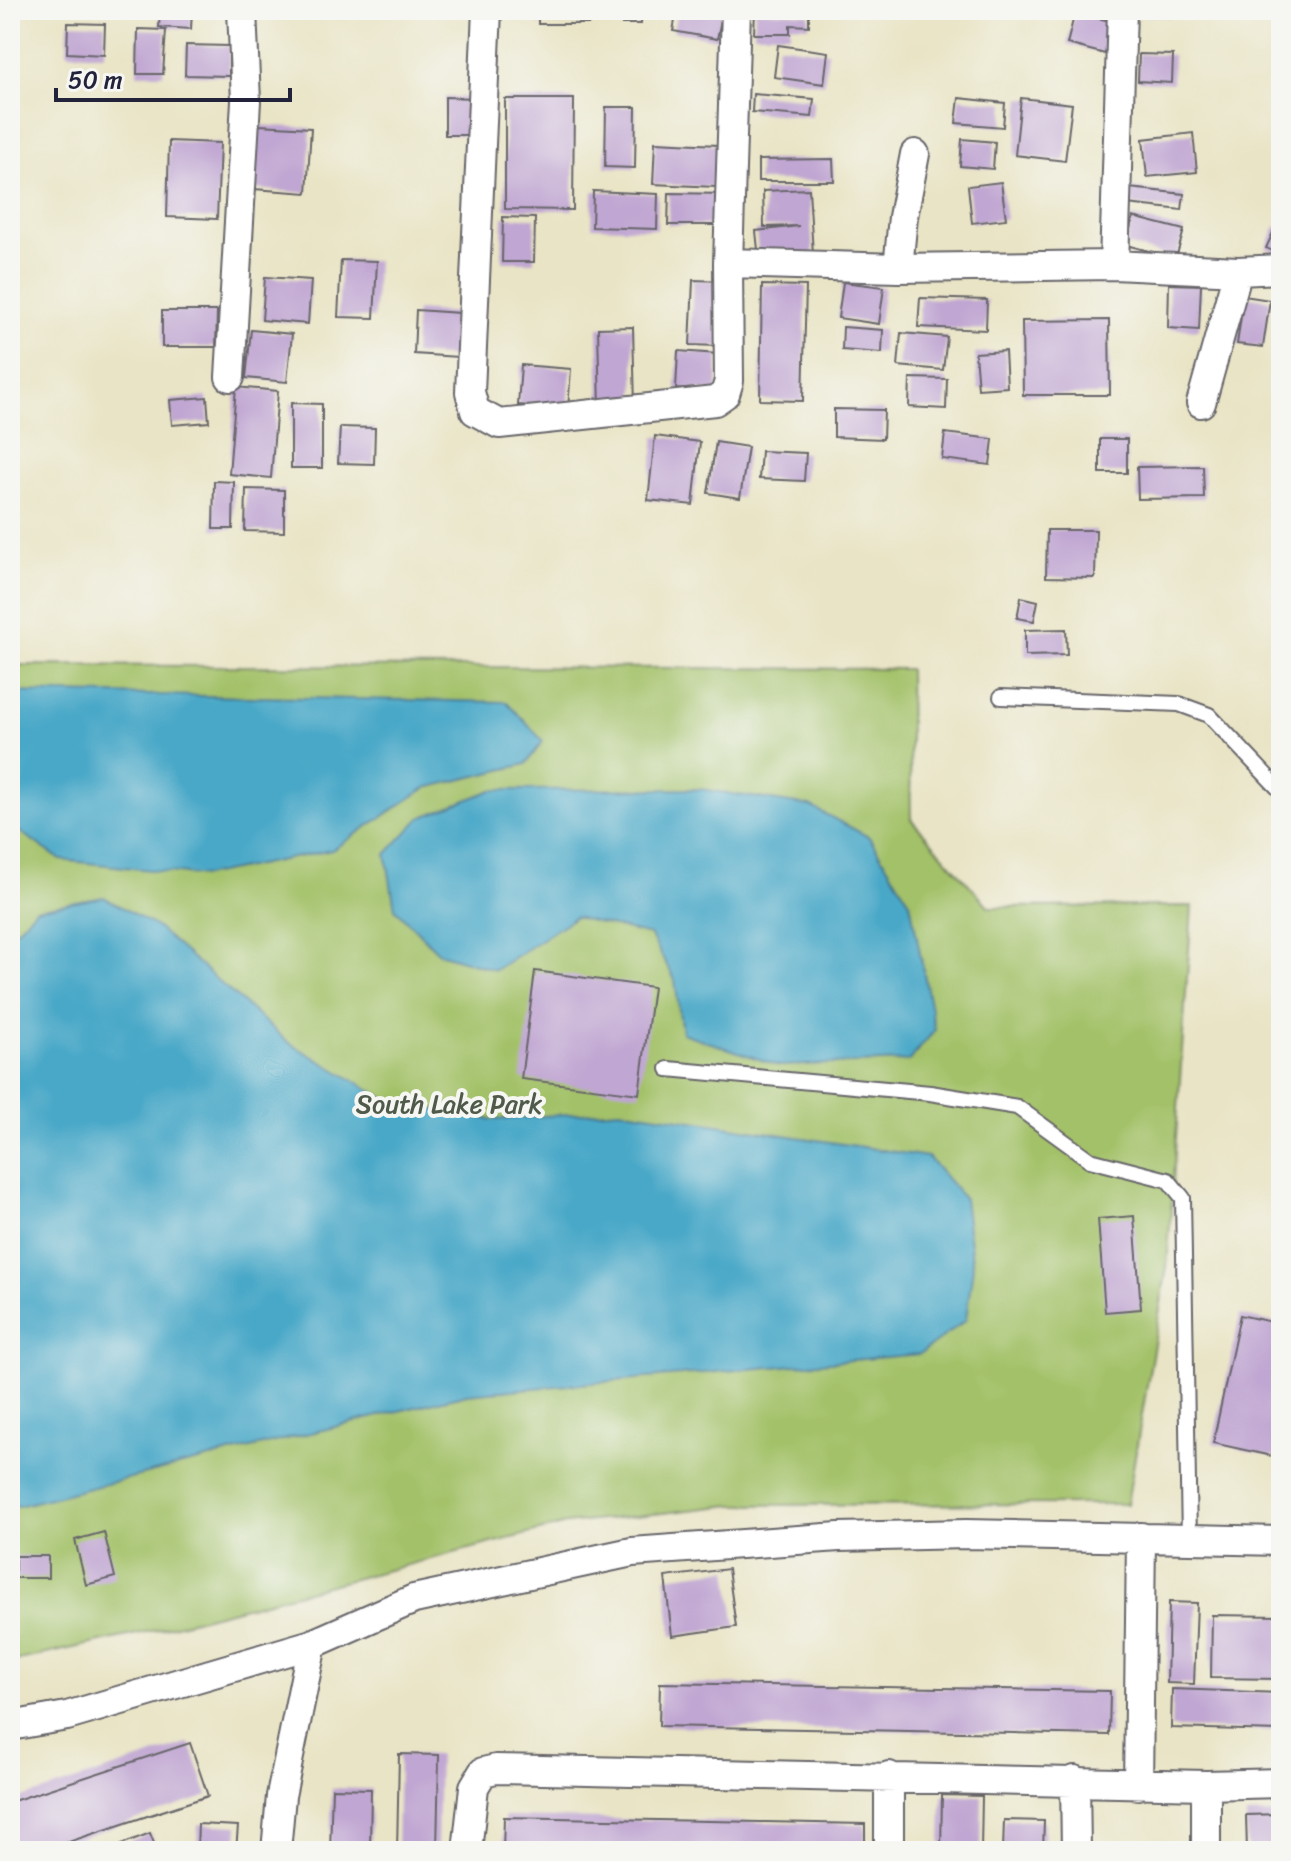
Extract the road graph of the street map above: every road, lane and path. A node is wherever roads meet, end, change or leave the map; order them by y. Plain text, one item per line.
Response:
1 (242, 10) edge
2 (487, 10) edge
3 (736, 10) edge
4 (1122, 10) edge
5 (915, 154) dead end
6 (728, 263) junction
7 (1114, 265) junction
8 (898, 268) junction
9 (1281, 269) edge
10 (1238, 271) junction
11 (230, 377) dead end
12 (1201, 403) dead end
13 (1001, 697) dead end
14 (1281, 791) edge
15 (668, 1069) dead end
16 (1141, 1537) junction
17 (1189, 1539) junction
18 (1281, 1541) edge
19 (312, 1644) junction
20 (10, 1726) edge
21 (889, 1776) junction
22 (1075, 1780) junction
23 (1281, 1783) edge
24 (1138, 1785) junction
25 (1206, 1785) junction
26 (276, 1851) edge
27 (467, 1851) edge
28 (889, 1851) edge
29 (1076, 1851) edge
30 (1206, 1851) edge

1 - 11 street
2 - 6 street
3 - 6 street
4 - 7 street
5 - 8 street
6 - 8 street
7 - 8 street
7 - 10 street
9 - 10 street
10 - 12 street
13 - 14 lane
15 - 17 lane
16 - 17 street
16 - 19 street
16 - 24 street
17 - 18 street
19 - 20 street
19 - 26 street
21 - 22 street
21 - 27 street
21 - 28 street
22 - 24 street
22 - 29 street
23 - 25 street
24 - 25 street
25 - 30 street

